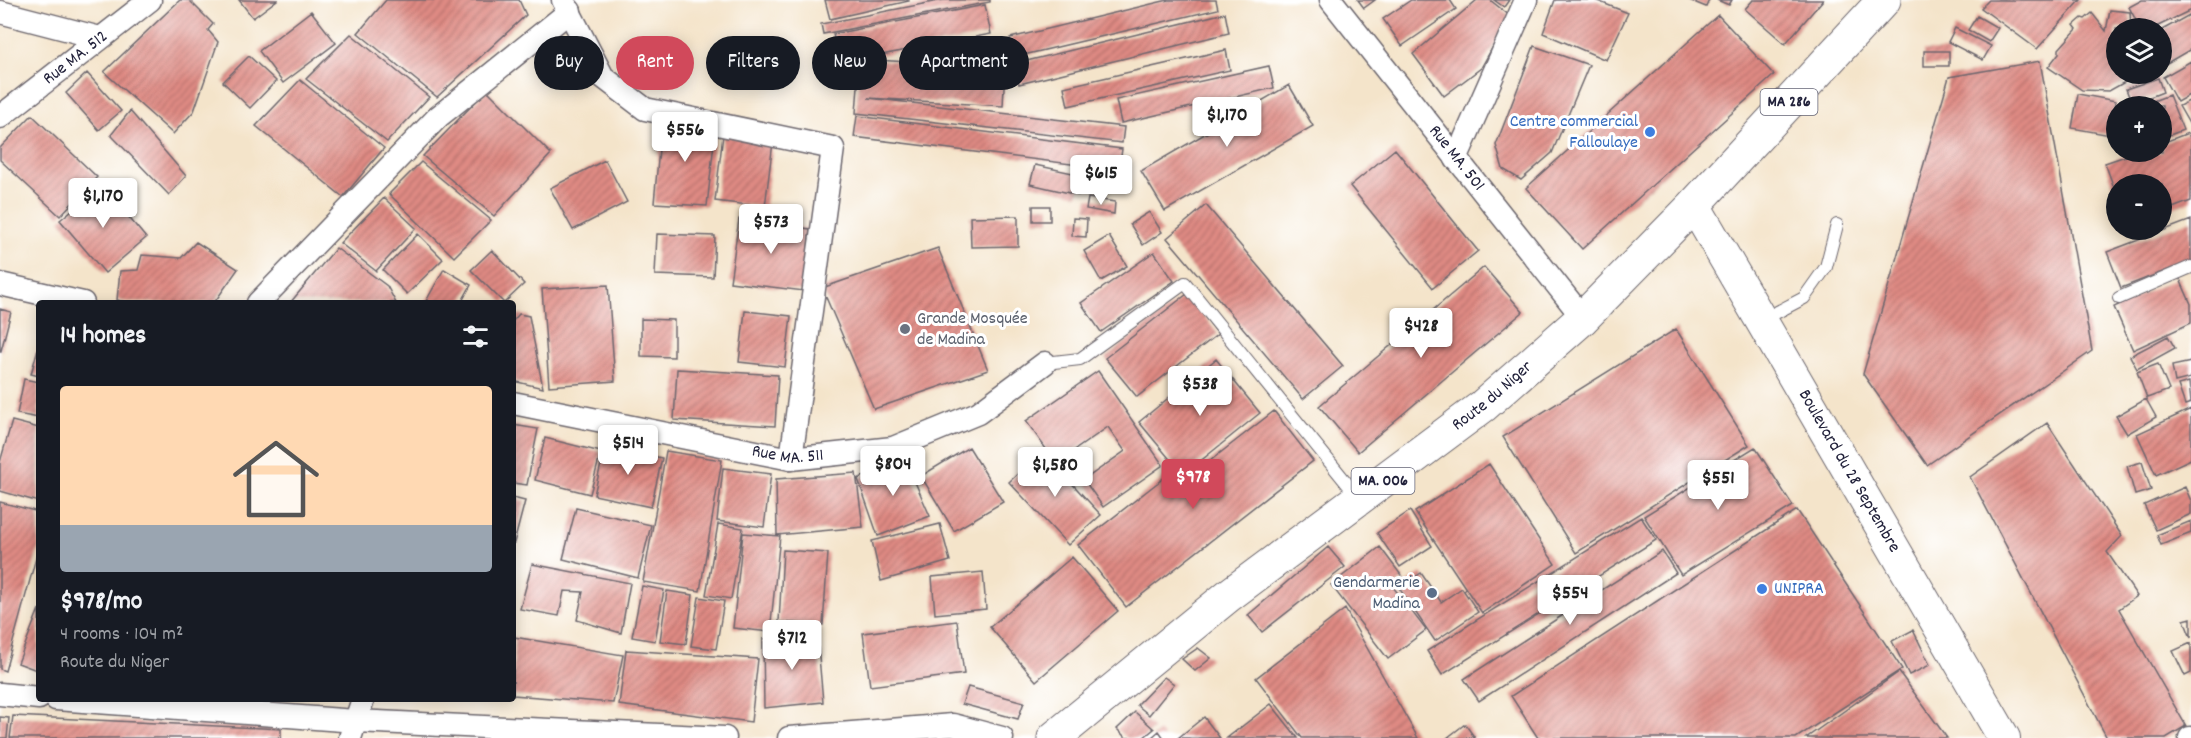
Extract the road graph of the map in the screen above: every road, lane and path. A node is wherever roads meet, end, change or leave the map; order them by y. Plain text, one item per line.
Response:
1 (150, 0) edge
2 (1331, 0) edge
3 (1526, 0) edge
4 (1884, 0) edge
5 (567, 6) edge
6 (0, 12) edge
7 (100, 38) junction
8 (0, 117) edge
9 (1456, 159) junction
10 (1694, 205) junction
11 (1837, 225) dead end
12 (2191, 267) edge
13 (0, 284) edge
14 (2119, 298) dead end
15 (70, 300) edge
16 (261, 300) edge
17 (1583, 318) junction
18 (1761, 321) junction
19 (1045, 363) joint
20 (516, 404) edge
21 (791, 459) junction
22 (1359, 498) junction
23 (0, 694) edge
24 (36, 698) edge
25 (100, 702) edge
26 (362, 702) edge
27 (353, 729) edge
28 (724, 738) edge
29 (789, 738) edge
30 (1002, 738) edge
31 (1054, 738) edge
32 (2004, 738) edge

1 - 7 street, Rue MA. 512
2 - 9 street, Rue MA. 501
3 - 9 street
4 - 10 main road, Route du Niger / MA 286
5 - 16 street
5 - 21 street
6 - 7 street
7 - 8 street, Rue MA. 512
9 - 17 street, Rue MA. 501
10 - 17 main road, Route du Niger / MA. 006
10 - 18 main road, Boulevard du 28 Septembre
11 - 18 lane
12 - 14 lane
13 - 15 street
17 - 22 main road, Route du Niger / MA. 006
18 - 32 main road, Boulevard du 28 Septembre
19 - 21 street, Rue MA. 511
19 - 22 lane
20 - 21 street, Rue MA. 511
22 - 31 main road, Route du Niger / MA. 006
23 - 24 street
25 - 27 street
26 - 27 street
27 - 28 street
29 - 30 street

